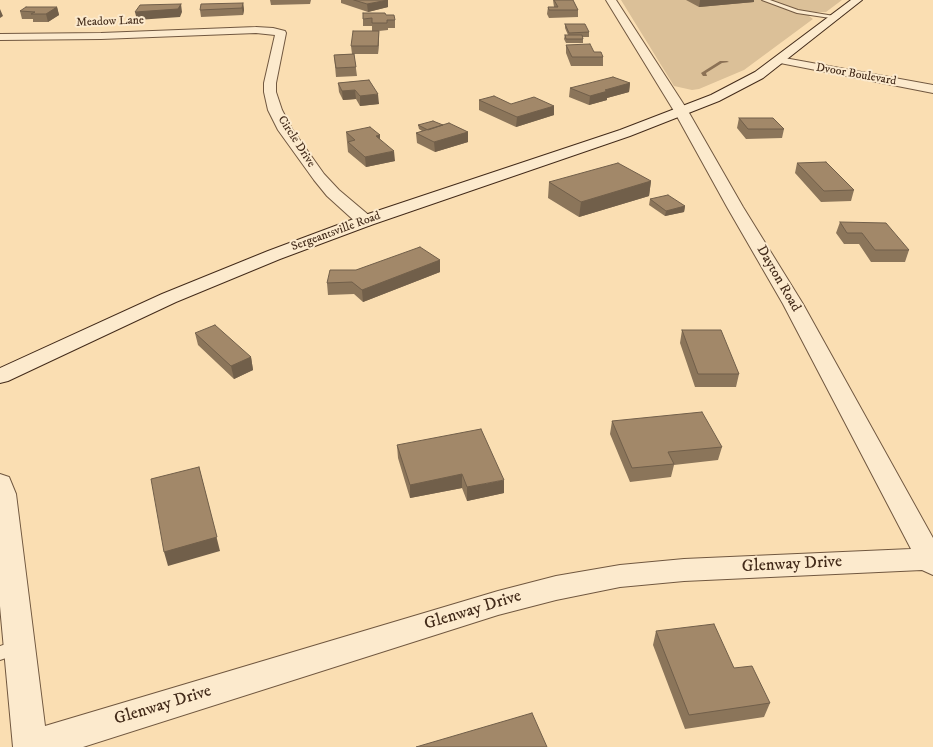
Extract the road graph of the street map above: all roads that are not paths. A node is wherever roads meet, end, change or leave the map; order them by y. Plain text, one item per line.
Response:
1 (611, 0) edge
2 (765, 0) edge
3 (857, 0) edge
4 (837, 17) junction
5 (284, 24) dead end
6 (256, 30) junction
7 (222, 31) joint
8 (0, 37) edge
9 (779, 60) junction
10 (933, 89) edge
11 (681, 112) junction
12 (365, 221) junction
13 (0, 376) edge
14 (0, 483) edge
15 (932, 562) edge
16 (10, 650) edge
17 (31, 747) edge

1 - 11 street, Dayton Road
2 - 4 lane
3 - 4 street, Sergeantsville Road
4 - 9 street, Sergeantsville Road
5 - 6 street
6 - 7 street, Circle Drive
6 - 12 street, Circle Drive
7 - 8 street, Meadow Lane
9 - 10 street, Dvoor Boulevard
9 - 11 street, Sergeantsville Road
11 - 12 street, Sergeantsville Road
11 - 15 street, Dayton Road
12 - 13 street, Sergeantsville Road
14 - 16 street
15 - 17 street, Glenway Drive
16 - 17 street

